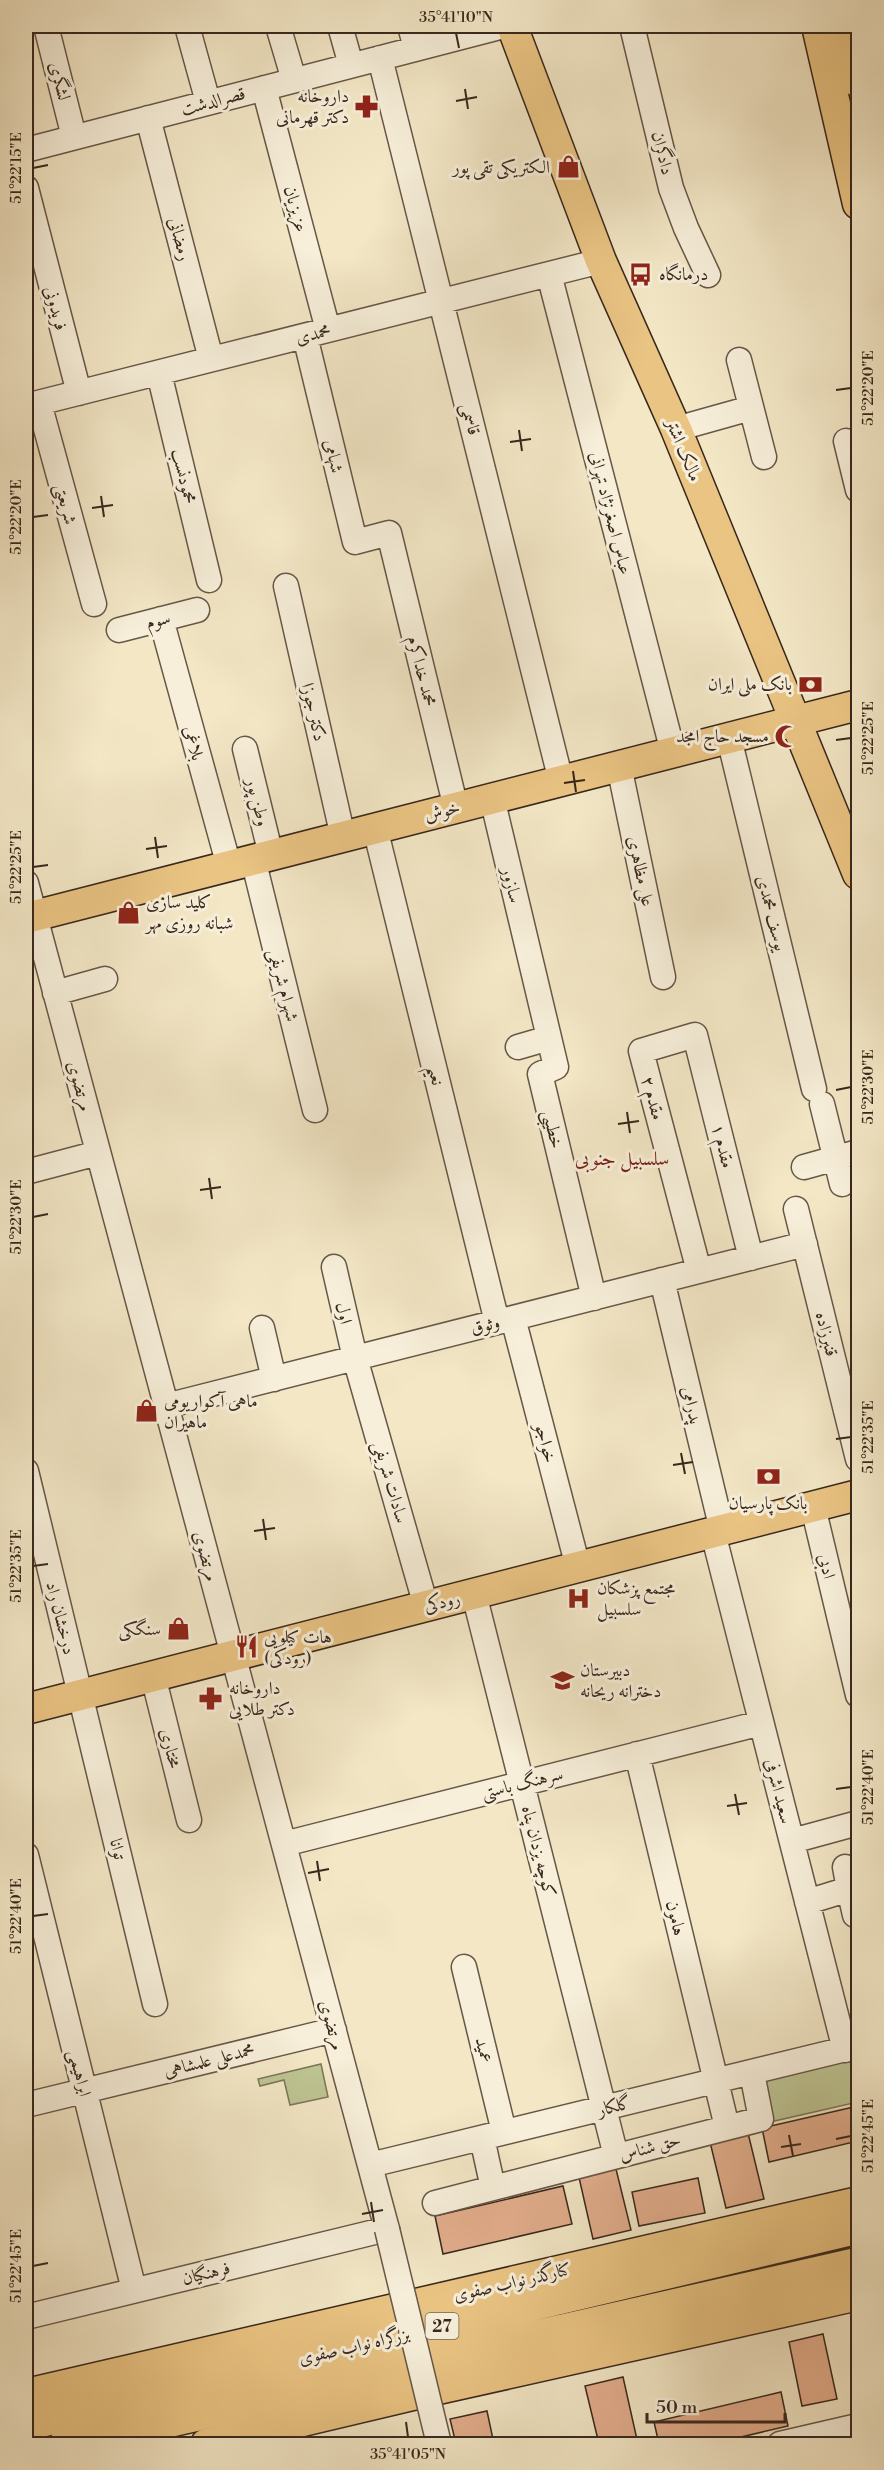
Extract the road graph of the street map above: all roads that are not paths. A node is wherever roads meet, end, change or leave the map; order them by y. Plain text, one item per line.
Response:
1 (46, 26) edge
2 (187, 26) edge
3 (278, 26) edge
4 (340, 26) edge
5 (504, 26) edge
6 (512, 26) edge
7 (632, 26) edge
8 (817, 26) edge
9 (845, 26) edge
10 (413, 37) edge
11 (380, 57) junction
12 (351, 65) junction
13 (294, 80) junction
14 (858, 82) edge
15 (264, 88) junction
16 (208, 102) junction
17 (148, 118) junction
18 (74, 137) junction
19 (26, 150) edge
20 (26, 188) edge
21 (858, 204) edge
22 (601, 261) junction
23 (549, 274) junction
24 (708, 275) dead end
25 (441, 301) junction
26 (328, 330) junction
27 (305, 336) junction
28 (211, 359) junction
29 (739, 360) dead end
30 (159, 373) junction
31 (79, 393) junction
32 (32, 405) edge
33 (752, 408) junction
34 (676, 429) junction
35 (852, 452) edge
36 (764, 456) dead end
37 (858, 490) edge
38 (389, 534) joint
39 (209, 580) dead end
40 (286, 586) dead end
41 (94, 604) dead end
42 (197, 610) dead end
43 (161, 619) junction
44 (119, 630) dead end
45 (858, 705) edge
46 (795, 721) junction
47 (729, 738) junction
48 (245, 749) dead end
49 (673, 752) junction
50 (619, 766) junction
51 (561, 781) junction
52 (492, 798) junction
53 (456, 808) junction
54 (375, 828) junction
55 (343, 837) junction
56 (251, 860) junction
57 (858, 874) edge
58 (26, 883) edge
59 (30, 917) edge
60 (532, 972) joint
61 (663, 976) dead end
62 (105, 979) dead end
63 (55, 993) junction
64 (695, 1035) joint
65 (549, 1038) junction
66 (518, 1047) dead end
67 (315, 1110) dead end
68 (98, 1153) junction
69 (847, 1155) edge
70 (804, 1167) dead end
71 (26, 1172) edge
72 (842, 1184) dead end
73 (796, 1209) dead end
74 (805, 1244) junction
75 (752, 1258) junction
76 (333, 1267) dead end
77 (699, 1271) junction
78 (662, 1280) junction
79 (594, 1298) junction
80 (505, 1320) junction
81 (262, 1328) dead end
82 (355, 1358) junction
83 (273, 1379) junction
84 (166, 1406) junction
85 (858, 1459) edge
86 (26, 1471) edge
87 (858, 1495) edge
88 (813, 1507) junction
89 (717, 1531) junction
90 (578, 1567) junction
91 (474, 1594) junction
92 (426, 1606) junction
93 (233, 1656) junction
94 (153, 1676) junction
95 (80, 1695) junction
96 (858, 1695) edge
97 (26, 1709) edge
98 (761, 1723) junction
99 (637, 1754) junction
100 (522, 1783) junction
101 (189, 1820) dead end
102 (858, 1823) edge
103 (792, 1841) junction
104 (284, 1844) junction
105 (26, 1855) edge
106 (807, 1902) junction
107 (855, 1915) dead end
108 (464, 1967) dead end
109 (155, 2004) dead end
110 (334, 2030) junction
111 (852, 2048) edge
112 (752, 2073) junction
113 (716, 2081) junction
114 (84, 2090) junction
115 (26, 2104) edge
116 (605, 2108) junction
117 (727, 2127) junction
118 (493, 2135) junction
119 (616, 2156) junction
120 (370, 2165) junction
121 (493, 2188) junction
122 (858, 2202) edge
123 (435, 2203) dead end
124 (858, 2227) edge
125 (387, 2229) junction
126 (858, 2264) edge
127 (134, 2290) junction
128 (858, 2295) edge
129 (26, 2317) edge
130 (26, 2394) edge
131 (26, 2424) edge
132 (858, 2426) edge
133 (787, 2444) edge
134 (66, 2445) edge
135 (206, 2445) edge
136 (440, 2445) edge

1 - 18 street, لشگری
2 - 16 street
3 - 13 street
4 - 12 street
5 - 10 street, قصرالدشت
6 - 22 main road, مالک اشتر
7 - 24 street, دادگران
8 - 21 main road
9 - 14 main road
10 - 11 street, قصرالدشت
11 - 12 street, قصرالدشت
11 - 25 street, قاسمی
12 - 13 street, قصرالدشت
13 - 15 street, قصرالدشت
15 - 16 street, قصرالدشت
15 - 26 street, عزیزیان
16 - 17 street, قصرالدشت
17 - 18 street, قصرالدشت
17 - 28 street, رمضانی
18 - 19 street, قصرالدشت
20 - 31 street, فریدونی
22 - 23 street, محمدی
22 - 34 main road, مالک اشتر
23 - 25 street, محمدی
23 - 49 street, عباس اصغرنژاد تهرانی
25 - 26 street, محمدی
25 - 51 street, قاسمی
26 - 27 street, محمدی
27 - 28 street, محمدی
27 - 38 street, شهامی
28 - 30 street, محمدی
29 - 33 street
30 - 31 street, محمدی
30 - 39 street, محمودنسب
31 - 32 street, محمدی
32 - 41 street, شریعتی
33 - 34 street
33 - 36 street
34 - 46 main road, مالک اشتر
35 - 37 street
38 - 53 street, محمد خداکرم
40 - 55 street, دکتر جوزا
42 - 43 street, سوم
43 - 44 street, سوم
43 - 56 street, بلاغی
45 - 46 main road, خوش
46 - 47 main road, خوش
46 - 57 main road, مالک اشتر
47 - 49 main road, خوش
47 - 69 street, یوسف محمدی
48 - 56 street, وطن پور
49 - 50 main road, خوش
50 - 51 main road, خوش
50 - 61 street, علی مظاهری
51 - 52 main road, خوش
52 - 53 main road, خوش
52 - 60 street, سازور
53 - 54 main road, خوش
54 - 55 main road, خوش
54 - 80 street, نعیم
55 - 56 main road, خوش
56 - 59 main road, خوش
56 - 67 street, شهرام شریفی
58 - 59 street, مرتضوی
59 - 63 street, مرتضوی
60 - 65 street, خطیبی
62 - 63 street
63 - 68 street, مرتضوی
64 - 75 street, مقدم ۱
64 - 77 street, مقدم ۲
65 - 66 street
65 - 79 street, خطیبی
68 - 71 street
68 - 84 street, مرتضوی
69 - 70 street
69 - 72 street, یوسف محمدی
73 - 74 street, قنبرزاده
74 - 75 street, وثوق
74 - 85 street, قنبرزاده
75 - 77 street, وثوق
76 - 82 street, اول
77 - 78 street, وثوق
78 - 79 street, وثوق
78 - 89 street, پدرامی
79 - 80 street, وثوق
80 - 82 street, وثوق
80 - 90 street, خواجو
81 - 83 street
82 - 83 street, وثوق
82 - 92 street, سادات شریفی
83 - 84 street, وثوق
84 - 93 street, مرتضوی
86 - 95 street, درخشان راد
87 - 88 main road, رودکی
88 - 89 main road, رودکی
88 - 96 street, ادبی
89 - 90 main road, رودکی
89 - 98 street, سعید اشرفی
90 - 91 main road, رودکی
91 - 92 main road, رودکی
91 - 100 street, کوچه یزدان پناه
92 - 93 main road, رودکی
93 - 94 main road, رودکی
93 - 104 street, مرتضوی
94 - 95 main road, رودکی
94 - 101 street, مختاری
95 - 97 main road, رودکی
95 - 109 street, توانا
98 - 99 street, سرهنگ باستی
98 - 103 street, سعید اشرفی
99 - 100 street, سرهنگ باستی
99 - 113 street, هامون
100 - 104 street, سرهنگ باستی
100 - 116 street, کوچه یزدان پناه
102 - 103 street
103 - 106 street, سعید اشرفی
104 - 110 street, مرتضوی
105 - 114 street, ابراهیمی
106 - 107 street
106 - 111 street, سعید اشرفی
108 - 118 street, عمید
110 - 114 street, محمدعلی علمشاهی
110 - 120 street, مرتضوی
111 - 112 street, گلکار
112 - 113 street, گلکار
112 - 117 street, حق شناس
113 - 116 street, گلکار
113 - 117 street, هامون
114 - 115 street, محمدعلی علمشاهی
114 - 127 street, ابراهیمی
116 - 118 street, گلکار
116 - 119 street, کوچه یزدان پناه
117 - 119 street, حق شناس
118 - 120 street, گلکار
118 - 121 street
119 - 121 street, حق شناس
120 - 125 street, مرتضوی
121 - 123 street, حق شناس
122 - 130 main road, کنارگذر نواب صفوی
124 - 131 highway, بزرگراه نواب صفوی / 27
125 - 127 street, فرهنگیان
125 - 136 street, مرتضوی, bridge
126 - 134 highway, بزرگراه نواب صفوی / 27
127 - 129 street, فرهنگیان
128 - 135 main road
132 - 133 street

